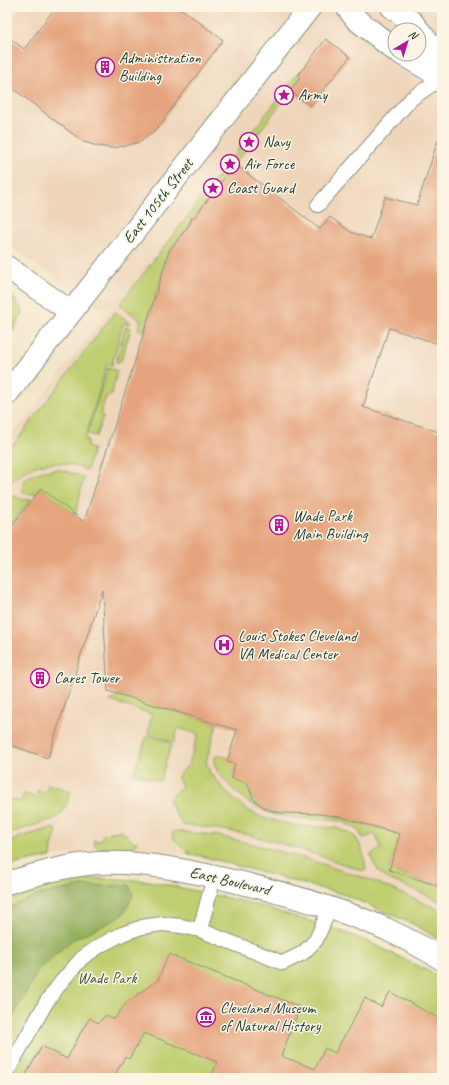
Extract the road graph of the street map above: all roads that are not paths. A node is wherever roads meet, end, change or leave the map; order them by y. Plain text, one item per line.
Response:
1 (310, 7) edge
2 (347, 7) edge
3 (392, 7) edge
4 (412, 22) edge
5 (427, 41) edge
6 (387, 44) edge
7 (416, 62) edge
8 (442, 63) edge
9 (442, 75) edge
10 (442, 82) edge
11 (318, 205) dead end
12 (7, 267) edge
13 (71, 312) junction
14 (7, 394) edge
15 (214, 876) junction
16 (7, 883) edge
17 (330, 908) junction
18 (200, 930) junction
19 (442, 959) edge
20 (9, 1068) dead end

1 - 13 street, East 105th Street
2 - 6 street
3 - 4 street
5 - 8 street
7 - 9 street
10 - 11 lane
12 - 13 street
13 - 14 street, East 105th Street
15 - 16 street, East Boulevard
15 - 17 street, East Boulevard
15 - 18 lane
17 - 18 lane
17 - 19 street, East Boulevard
18 - 20 lane

